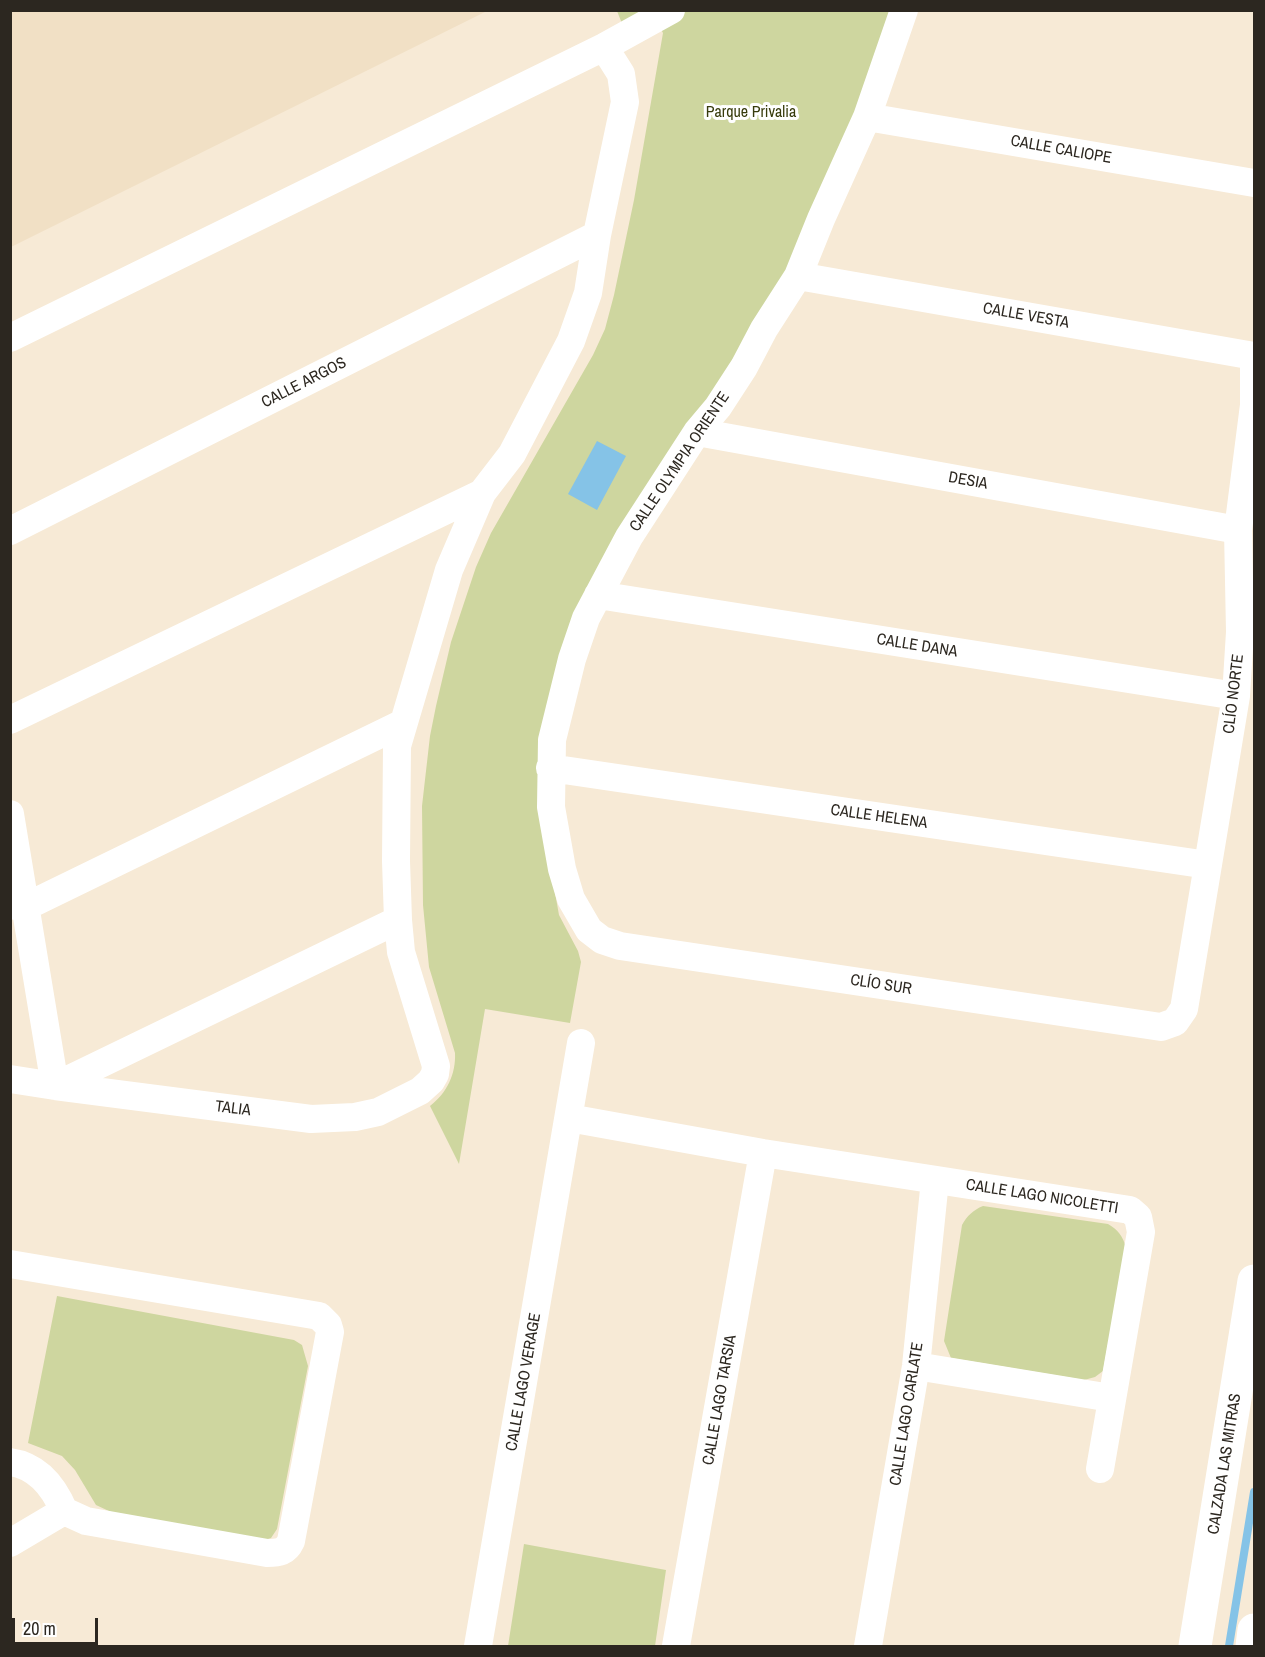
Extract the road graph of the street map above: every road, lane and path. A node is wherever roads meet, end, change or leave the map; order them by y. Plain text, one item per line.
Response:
1 (671, 10) edge
2 (904, 10) edge
3 (604, 47) junction
4 (867, 117) junction
5 (1254, 183) edge
6 (597, 235) junction
7 (798, 276) junction
8 (10, 338) edge
9 (1254, 356) edge
10 (1254, 361) edge
11 (1254, 405) edge
12 (697, 432) junction
13 (483, 493) junction
14 (1238, 530) junction
15 (10, 531) edge
16 (598, 595) junction
17 (1236, 696) junction
18 (10, 720) edge
19 (403, 723) junction
20 (550, 768) junction
21 (10, 814) edge
22 (1208, 865) junction
23 (18, 906) edge
24 (398, 920) junction
25 (589, 930) joint
26 (1175, 1022) joint
27 (581, 1043) dead end
28 (10, 1079) edge
29 (55, 1086) junction
30 (569, 1118) junction
31 (763, 1153) junction
32 (935, 1180) junction
33 (10, 1264) edge
34 (1254, 1281) edge
35 (916, 1366) junction
36 (1111, 1398) junction
37 (10, 1462) edge
38 (1100, 1469) dead end
39 (64, 1511) junction
40 (10, 1543) edge
41 (1254, 1630) edge
42 (478, 1647) edge
43 (676, 1647) edge
44 (868, 1647) edge
45 (1195, 1647) edge
46 (1252, 1647) edge

1 - 3 street
2 - 4 street, CALLE OLYMPIA ORIENTE
3 - 6 street
3 - 8 street
4 - 5 street, CALLE CALIOPE
4 - 7 street, CALLE OLYMPIA ORIENTE
6 - 13 street
6 - 15 street, CALLE ARGOS
7 - 9 street, CALLE VESTA
7 - 12 street, CALLE OLYMPIA ORIENTE
10 - 11 street, CLÍO NORTE
11 - 14 street, CLÍO NORTE
12 - 14 street, DESIA
12 - 16 street, CALLE OLYMPIA ORIENTE
13 - 18 street
13 - 19 street
14 - 17 street, CLÍO NORTE
16 - 17 street, CALLE DANA
16 - 20 street, CALLE OLYMPIA ORIENTE
17 - 22 street, CLÍO NORTE
19 - 23 street
19 - 24 street
20 - 22 street, CALLE HELENA
20 - 25 street, CALLE OLYMPIA ORIENTE
21 - 23 street
22 - 26 street, CLÍO NORTE
23 - 29 street
24 - 29 street
24 - 29 street, TALIA
25 - 26 street, CLÍO SUR
27 - 30 street, CALLE LAGO VERAGE
28 - 29 street, TALIA
30 - 31 street, CALLE LAGO NICOLETTI
30 - 42 street, CALLE LAGO VERAGE
31 - 32 street, CALLE LAGO NICOLETTI
31 - 43 street, CALLE LAGO TARSIA
32 - 35 street, CALLE LAGO CARLATE
32 - 36 street, CALLE LAGO NICOLETTI
33 - 39 street
34 - 45 main road, CALZADA LAS MITRAS
35 - 36 street
35 - 44 street, CALLE LAGO CARLATE
36 - 38 street, CALLE LAGO NICOLETTI
37 - 39 street
39 - 40 street
41 - 46 main road

